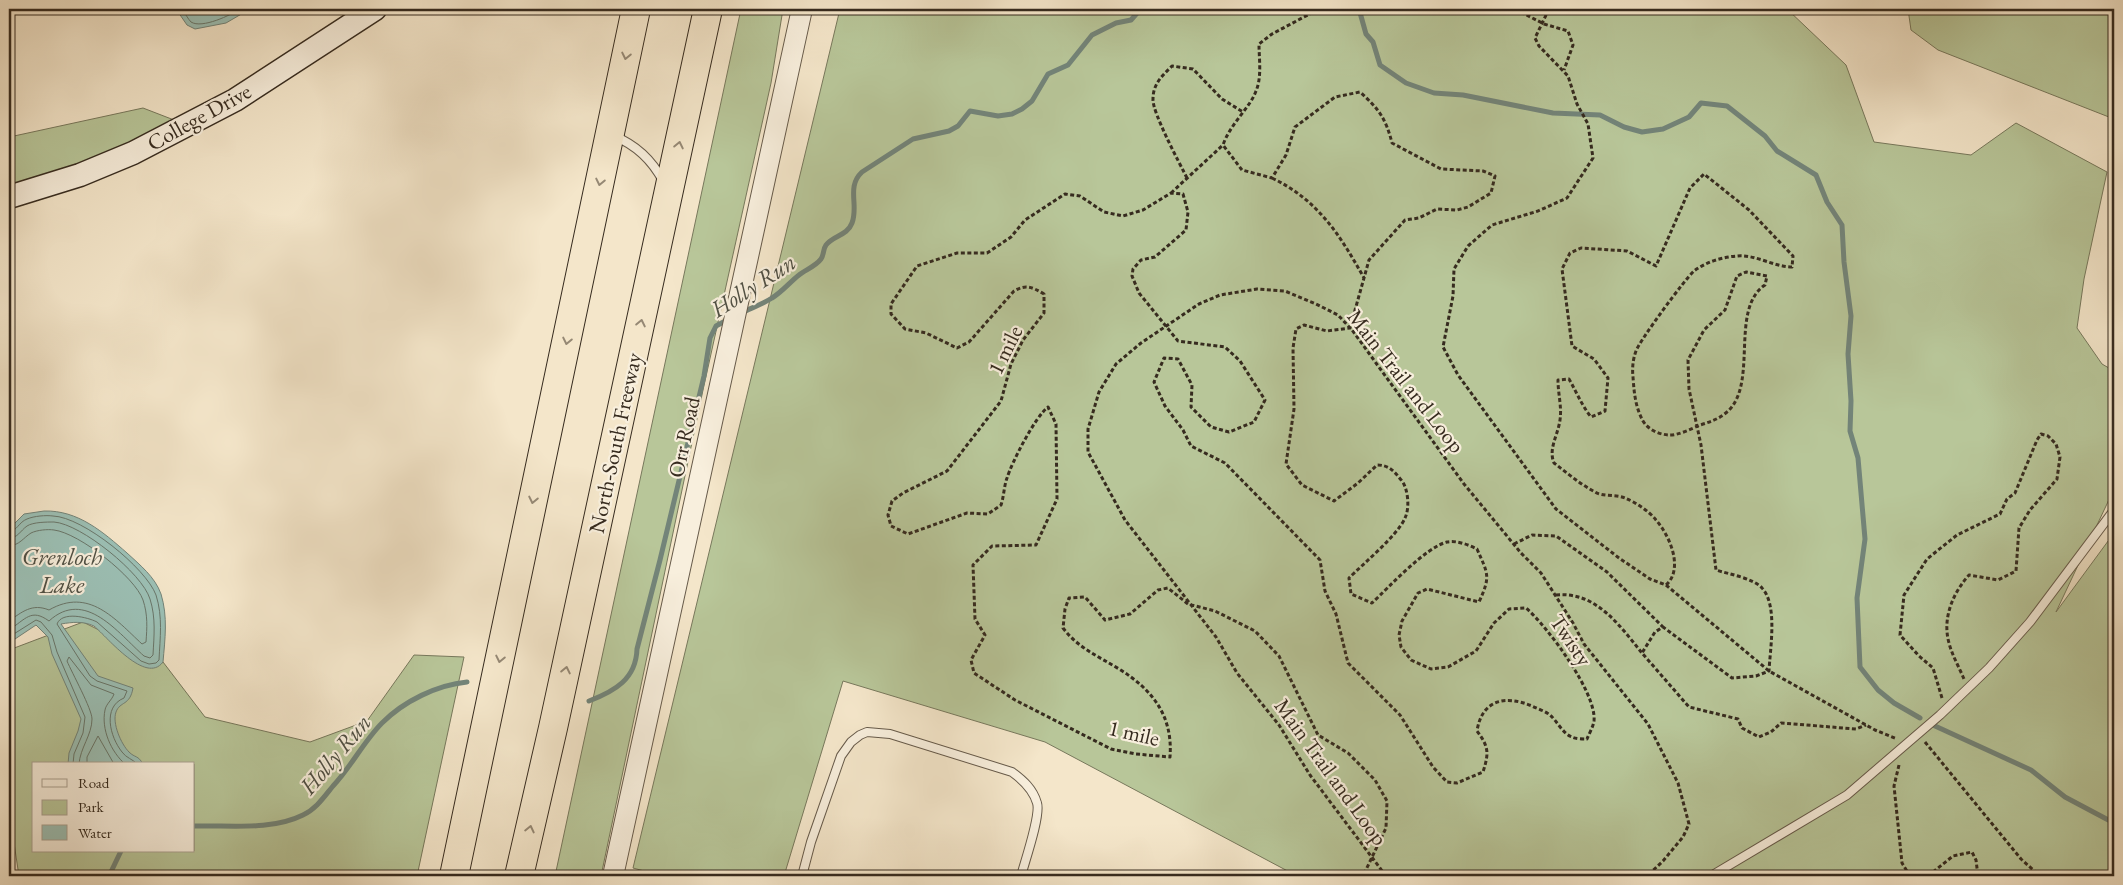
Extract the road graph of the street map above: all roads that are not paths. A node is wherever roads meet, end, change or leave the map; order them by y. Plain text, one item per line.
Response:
1 (375, 9) edge
2 (636, 9) edge
3 (708, 9) edge
4 (802, 9) edge
5 (610, 134) junction
6 (669, 193) junction
7 (9, 197) edge
8 (2114, 510) edge
9 (454, 876) edge
10 (519, 876) edge
11 (613, 876) edge
12 (802, 876) edge
13 (1022, 876) edge
14 (1711, 876) edge

1 - 7 main road, College Drive
2 -> 5 highway
6 -> 3 highway, North-South Freeway
4 - 11 street, Orr Road
5 - 6 lane
5 -> 9 highway
10 -> 6 highway, North-South Freeway
8 - 14 lane
12 - 13 lane

